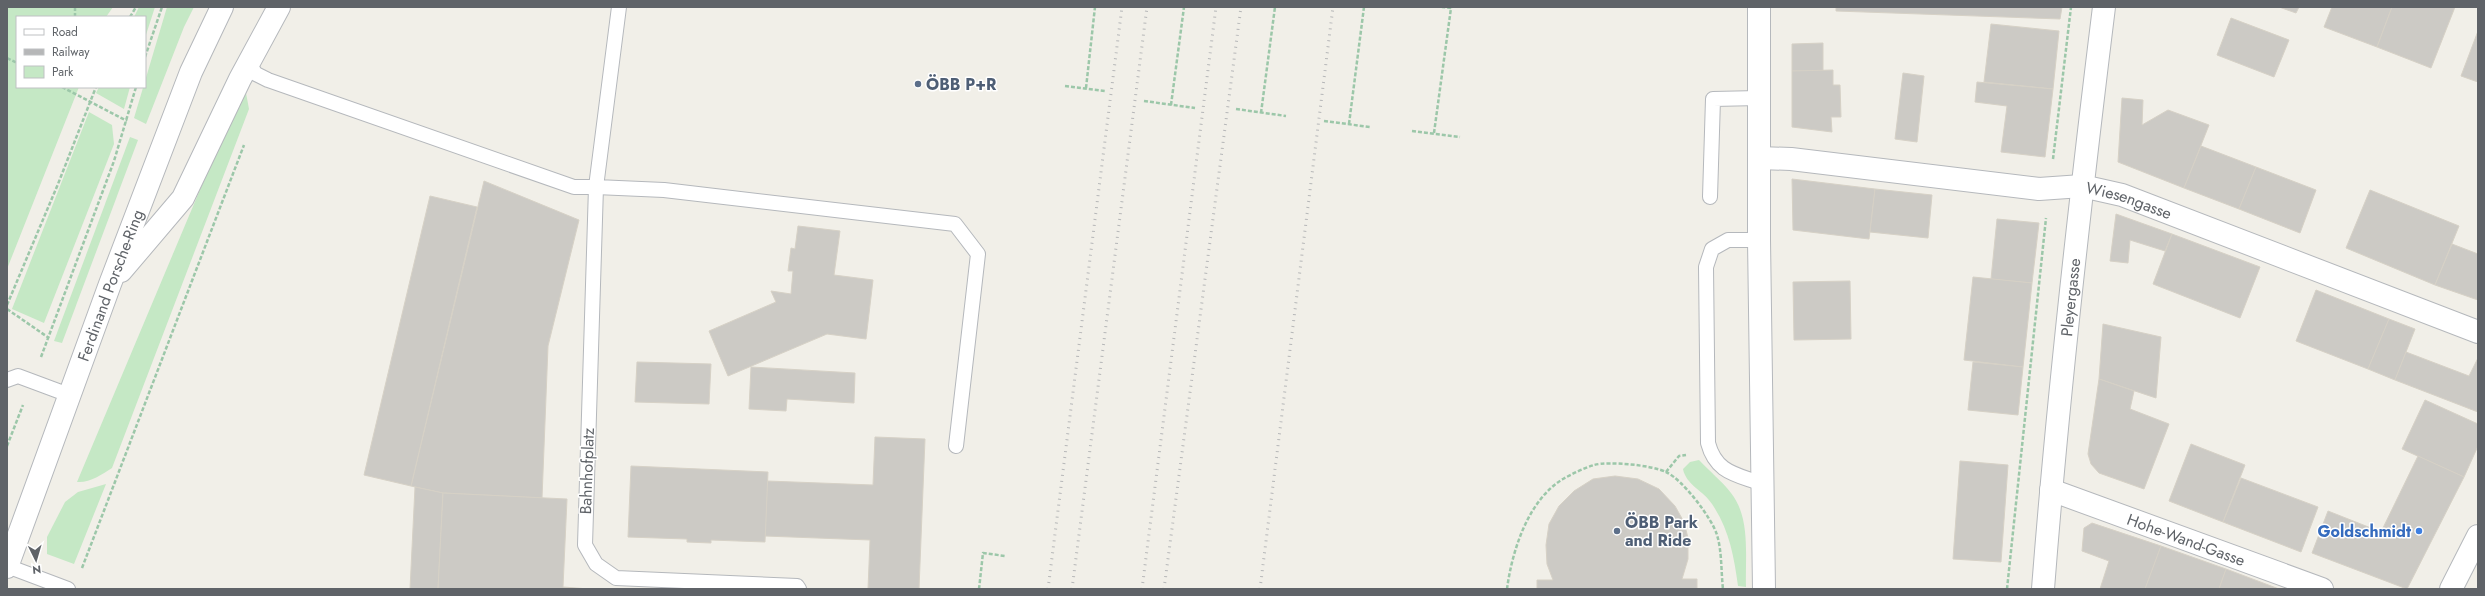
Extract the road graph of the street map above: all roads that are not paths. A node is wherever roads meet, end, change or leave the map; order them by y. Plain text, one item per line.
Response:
1 (222, 7) edge
2 (279, 7) edge
3 (619, 7) edge
4 (1759, 7) edge
5 (2104, 7) edge
6 (248, 63) junction
7 (1759, 98) junction
8 (1759, 158) junction
9 (2082, 186) junction
10 (596, 187) junction
11 (1710, 198) dead end
12 (1759, 240) junction
13 (110, 284) junction
14 (2478, 332) edge
15 (7, 380) edge
16 (69, 395) junction
17 (956, 446) dead end
18 (1762, 484) junction
19 (2051, 490) junction
20 (2478, 536) edge
21 (7, 567) edge
22 (618, 584) edge
23 (709, 586) edge
24 (68, 589) edge
25 (799, 589) edge
26 (1764, 589) edge
27 (2043, 589) edge
28 (2322, 589) edge
29 (2451, 589) edge

1 - 13 street, Ferdinand Porsche-Ring
2 - 6 street
3 - 10 lane, Bahnhofplatz
4 - 7 street
5 - 9 street, Pleyergasse
6 - 10 lane
6 - 13 street
7 - 8 street
7 - 11 lane
8 - 9 street, Wiesengasse
8 - 12 street
9 - 14 street, Wiesengasse
9 - 19 street, Pleyergasse
10 - 17 lane
10 - 22 lane, Bahnhofplatz
12 - 18 street
12 - 18 lane
13 - 16 street, Ferdinand Porsche-Ring
15 - 16 lane
16 - 21 street, Ferdinand Porsche-Ring
18 - 26 street
19 - 27 street, Pleyergasse
19 - 28 street, Hohe-Wand-Gasse
20 - 29 street
21 - 24 lane
22 - 23 lane, Bahnhofplatz
23 - 25 lane, Bahnhofplatz

